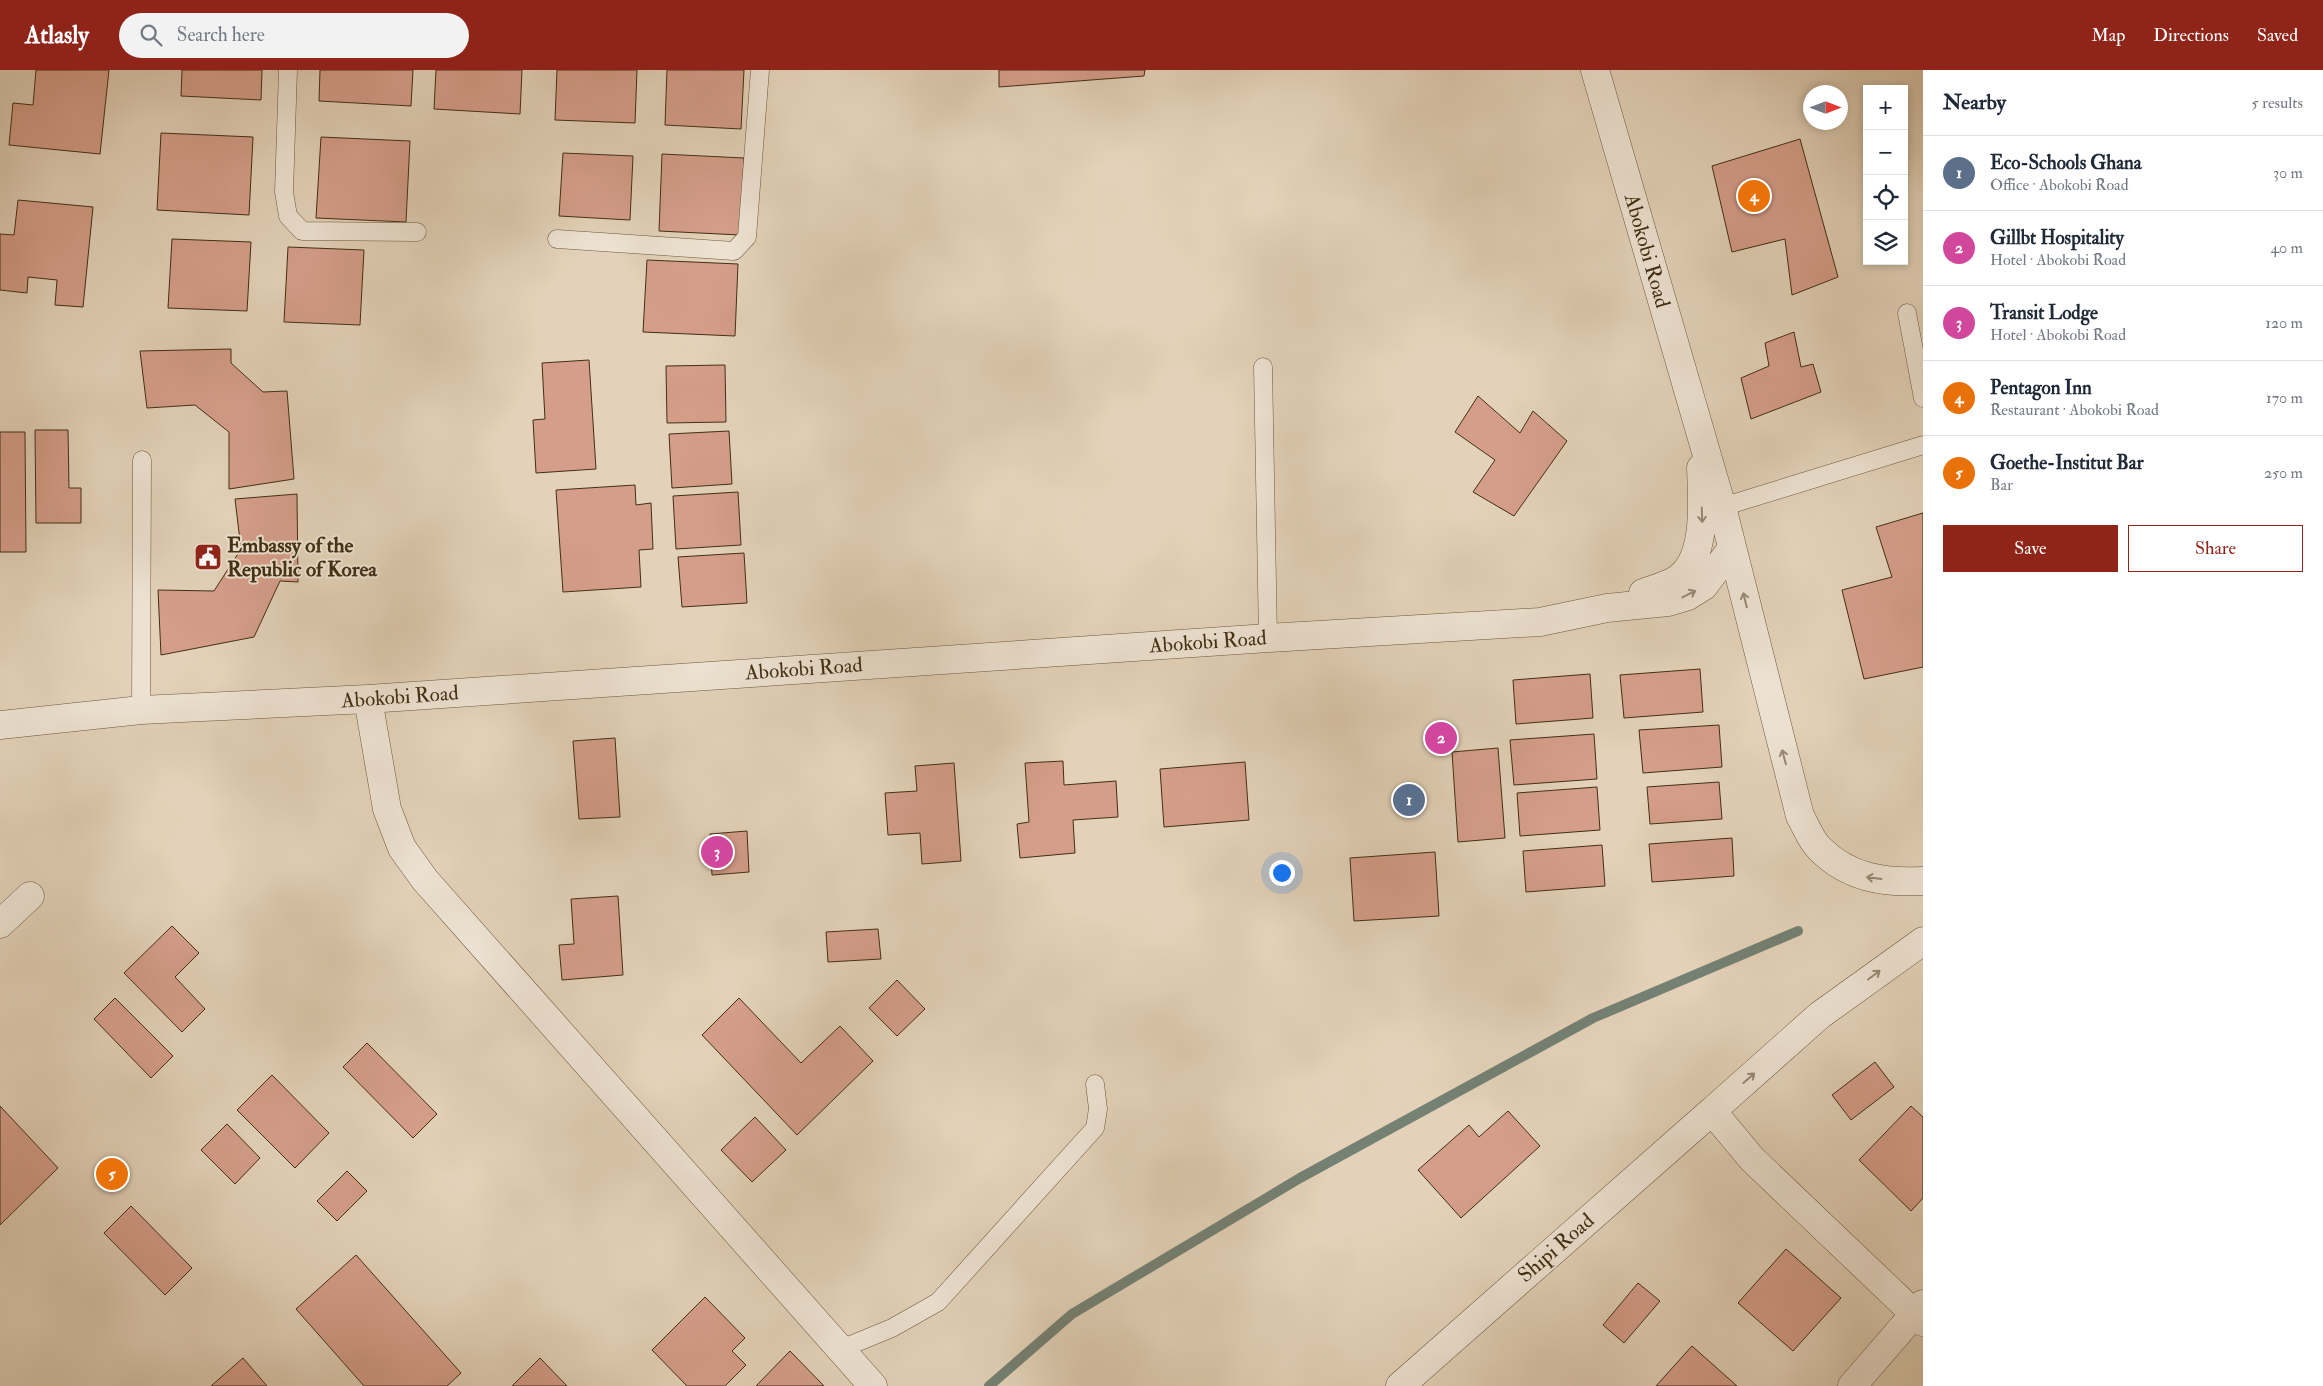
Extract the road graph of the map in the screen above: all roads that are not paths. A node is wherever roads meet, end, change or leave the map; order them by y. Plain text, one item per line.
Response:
1 (288, 70) edge
2 (760, 70) edge
3 (1595, 70) edge
4 (417, 232) dead end
5 (557, 239) dead end
6 (1907, 313) dead end
7 (1263, 367) dead end
8 (1923, 398) edge
9 (1699, 432) junction
10 (1923, 445) edge
11 (142, 460) dead end
12 (1722, 507) junction
13 (1732, 548) junction
14 (1607, 608) junction
15 (1268, 638) junction
16 (368, 699) junction
17 (141, 710) junction
18 (0, 725) edge
19 (1923, 881) edge
20 (30, 896) dead end
21 (0, 924) edge
22 (1923, 941) edge
23 (1095, 1084) dead end
24 (1712, 1111) junction
25 (1920, 1313) edge
26 (841, 1349) junction
27 (873, 1386) edge
28 (1400, 1386) edge
29 (1852, 1386) edge

1 - 4 lane
2 - 5 lane
3 - 9 street, Abokobi Road
6 - 8 lane
7 - 15 lane
9 - 12 street, Abokobi Road
9 -> 14 street, Abokobi Road
10 - 12 lane
11 - 17 lane
12 - 13 street, Abokobi Road
14 -> 13 street, Abokobi Road
19 -> 13 street, Abokobi Road
14 - 15 street, Abokobi Road
15 - 16 street, Abokobi Road
16 - 17 street, Abokobi Road
16 - 26 street
17 - 18 street, Abokobi Road
20 - 21 street
24 -> 22 street, Shipi Road
23 - 26 lane
24 - 25 street
24 - 28 street, Shipi Road
25 - 29 street
26 - 27 street

